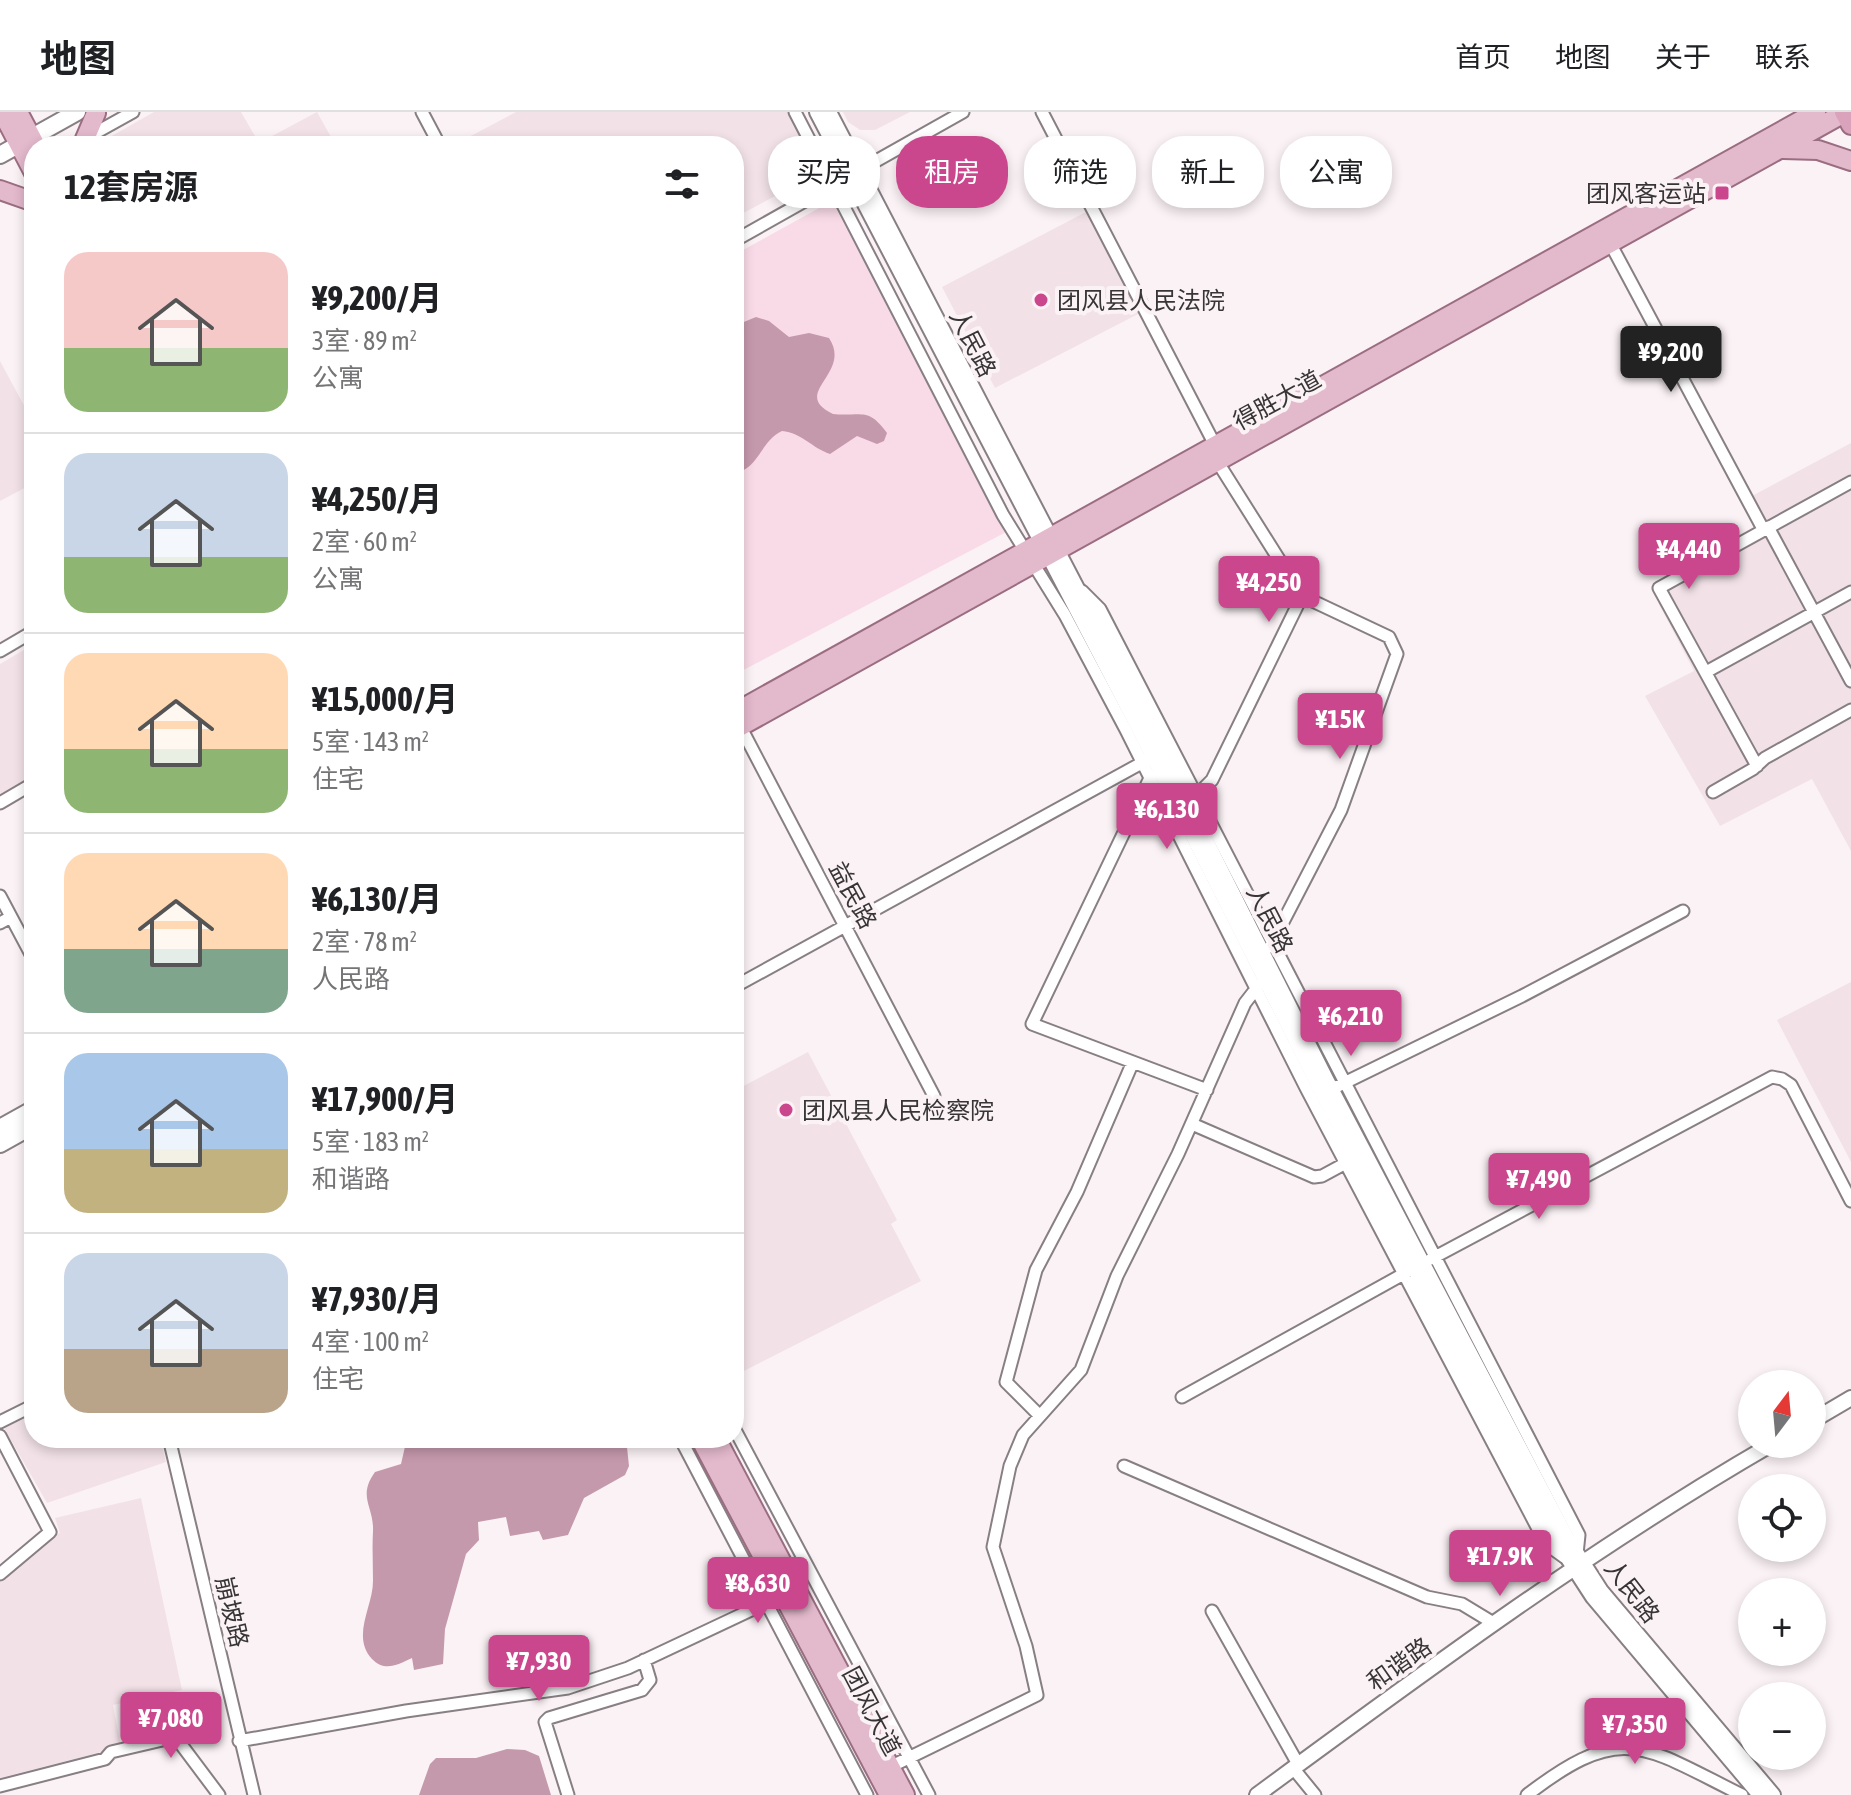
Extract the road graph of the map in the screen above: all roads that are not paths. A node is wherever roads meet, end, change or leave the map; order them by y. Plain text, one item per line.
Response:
1 (2, 112) edge
2 (18, 112) edge
3 (77, 112) edge
4 (97, 112) edge
5 (133, 112) edge
6 (422, 112) edge
7 (795, 112) edge
8 (817, 112) edge
9 (829, 112) edge
10 (963, 112) edge
11 (1042, 112) edge
12 (1787, 112) edge
13 (1816, 112) edge
14 (1845, 112) edge
15 (1851, 125) edge
16 (26, 136) edge
17 (42, 136) edge
18 (48, 136) edge
19 (86, 136) edge
20 (94, 136) edge
21 (435, 136) edge
22 (807, 136) edge
23 (832, 136) edge
24 (839, 136) edge
25 (24, 139) edge
26 (1775, 143) junction
27 (24, 147) edge
28 (24, 149) edge
29 (0, 155) edge
30 (880, 159) edge
31 (1851, 161) edge
32 (0, 166) edge
33 (0, 190) edge
34 (24, 198) edge
35 (792, 208) edge
36 (845, 208) edge
37 (872, 208) edge
38 (744, 235) edge
39 (1610, 243) junction
40 (1216, 453) junction
41 (1851, 482) edge
42 (1765, 528) junction
43 (1042, 550) junction
44 (1073, 582) junction
45 (1851, 592) edge
46 (1302, 596) junction
47 (1814, 613) junction
48 (24, 637) edge
49 (0, 651) edge
50 (1706, 672) junction
51 (1851, 681) edge
52 (1851, 710) edge
53 (744, 717) edge
54 (744, 736) edge
55 (1150, 765) junction
56 (1757, 766) junction
57 (24, 789) edge
58 (1713, 792) dead end
59 (1196, 796) junction
60 (0, 803) edge
61 (0, 896) edge
62 (1683, 911) dead end
63 (6, 920) edge
64 (845, 926) junction
65 (1272, 943) junction
66 (24, 946) edge
67 (1265, 957) junction
68 (744, 982) edge
69 (1260, 983) junction
70 (1132, 1064) junction
71 (1338, 1086) junction
72 (1207, 1090) junction
73 (934, 1096) dead end
74 (24, 1115) edge
75 (1192, 1124) junction
76 (0, 1128) edge
77 (24, 1131) edge
78 (0, 1144) edge
79 (1346, 1163) junction
80 (1851, 1201) edge
81 (1419, 1266) junction
82 (1182, 1397) dead end
83 (1851, 1398) edge
84 (24, 1410) edge
85 (1826, 1413) edge
86 (1039, 1415) junction
87 (0, 1422) edge
88 (0, 1436) edge
89 (744, 1447) edge
90 (171, 1448) edge
91 (686, 1448) edge
92 (705, 1448) edge
93 (721, 1448) edge
94 (1748, 1458) edge
95 (1124, 1466) dead end
96 (1576, 1562) junction
97 (0, 1574) edge
98 (775, 1599) junction
99 (1212, 1611) dead end
100 (1495, 1624) junction
101 (644, 1660) junction
102 (239, 1741) junction
103 (909, 1758) junction
104 (1296, 1766) junction
105 (890, 1767) junction
106 (0, 1786) edge
107 (219, 1795) edge
108 (254, 1795) edge
109 (568, 1795) edge
110 (867, 1795) edge
111 (889, 1795) edge
112 (905, 1795) edge
113 (929, 1795) edge
114 (1257, 1795) edge
115 (1315, 1795) edge
116 (1527, 1795) edge
117 (1742, 1795) edge
118 (1760, 1795) edge
119 (1773, 1795) edge

1 - 25 main road
2 - 16 main road
3 - 17 main road
4 - 18 main road
4 - 19 main road
5 - 20 street
6 - 21 street
7 - 22 street
8 - 23 street, 人民路
9 - 24 street, 人民路
10 - 30 street
11 - 40 street
12 - 26 main road
13 - 26 main road, 得胜大道
14 - 15 highway
14 - 26 main road, 得胜大道
26 - 31 main road
26 - 39 main road, 得胜大道
26 - 40 main road, 得胜大道
27 - 29 main road
28 - 32 main road
33 - 34 main road
35 - 38 street
36 - 43 street
37 - 43 street, 人民路
39 - 40 main road, 得胜大道
39 - 42 street
40 - 43 main road, 得胜大道
40 - 46 street
41 - 42 street
42 - 47 street
42 - 50 street
43 - 44 street, 人民路
43 - 53 main road, 得胜大道
43 - 55 street, 人民路
44 - 59 street
44 - 67 street, 人民路
45 - 47 street
46 - 59 street
46 - 65 street
47 - 50 street
47 - 51 street
48 - 49 street
50 - 56 street
52 - 56 street
54 - 64 street, 益民路
55 - 64 street
55 - 69 street, 人民路
55 - 70 street
56 - 58 street
57 - 60 street
59 - 65 street
61 - 63 street
62 - 71 street
63 - 66 street
64 - 68 street
64 - 73 street, 益民路
65 - 67 street
65 - 71 street
67 - 71 street, 人民路
69 - 72 street
69 - 79 street
69 - 81 street, 人民路
70 - 72 street
70 - 86 street
71 - 81 street, 人民路
72 - 75 street
74 - 76 main road
75 - 79 street
75 - 86 street
77 - 78 main road
79 - 81 street
80 - 81 street
81 - 82 street
81 - 96 street, 人民路
81 - 96 street
83 - 85 street
84 - 87 street
86 - 103 street
88 - 97 street
89 - 103 street
90 - 102 street, 崩坡路
91 - 98 street
92 - 98 main road, 团风大道
93 - 105 main road, 团风大道
94 - 96 street, 和谐路
95 - 100 street
96 - 100 street, 和谐路
96 - 118 street, 人民路
96 - 119 street, 人民路
98 - 101 street
98 - 110 street
98 - 111 main road, 团风大道
99 - 104 street
100 - 104 street, 和谐路
101 - 102 street
101 - 109 street
102 - 108 street, 崩坡路
103 - 105 street
103 - 113 street
104 - 114 street, 和谐路
104 - 115 street
105 - 112 main road, 团风大道
106 - 107 street
116 - 117 street

